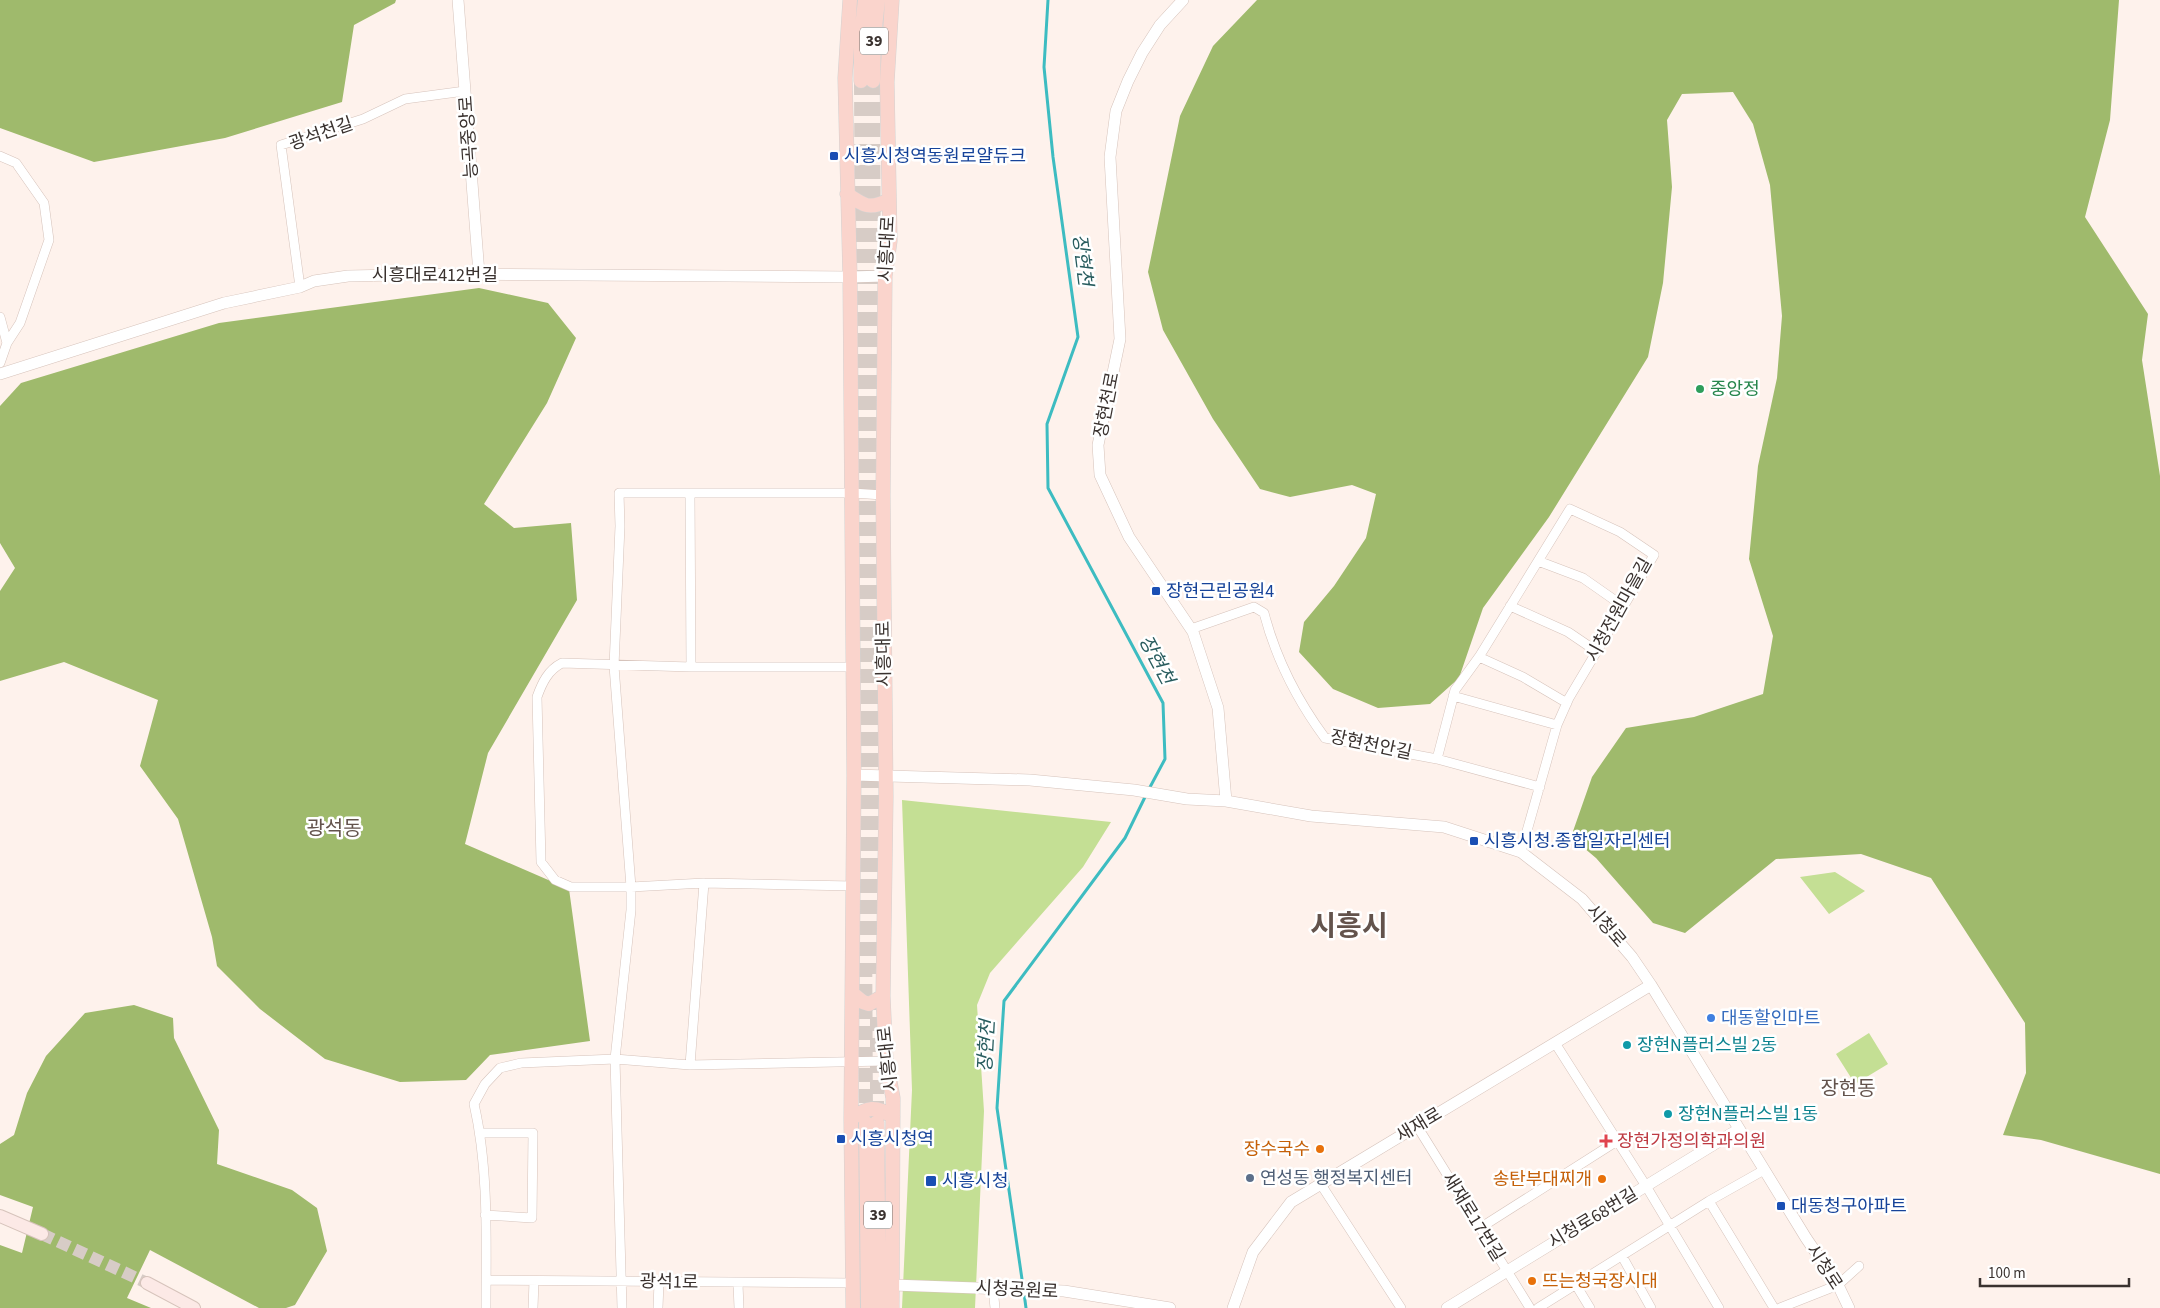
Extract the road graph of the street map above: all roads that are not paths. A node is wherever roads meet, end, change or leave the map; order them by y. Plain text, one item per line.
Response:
1 (458, 0) edge
2 (850, 0) edge
3 (865, 0) edge
4 (878, 0) edge
5 (892, 0) edge
6 (1183, 0) edge
7 (465, 91) junction
8 (0, 156) edge
9 (847, 194) junction
10 (890, 200) junction
11 (479, 274) junction
12 (885, 276) junction
13 (850, 278) junction
14 (300, 287) junction
15 (0, 317) edge
16 (7, 343) junction
17 (0, 363) edge
18 (0, 374) edge
19 (852, 493) junction
20 (690, 494) junction
21 (882, 495) junction
22 (1538, 561) junction
23 (1510, 606) junction
24 (1624, 606) junction
25 (1192, 629) junction
26 (1596, 651) junction
27 (1479, 657) junction
28 (614, 666) junction
29 (691, 667) junction
30 (853, 667) junction
31 (1453, 696) junction
32 (1567, 703) junction
33 (1557, 725) junction
34 (1437, 759) junction
35 (854, 775) junction
36 (886, 776) junction
37 (1540, 787) junction
38 (1226, 801) junction
39 (1521, 852) junction
40 (704, 883) junction
41 (854, 886) junction
42 (632, 887) junction
43 (1651, 984) junction
44 (853, 994) junction
45 (883, 996) junction
46 (1555, 1042) junction
47 (615, 1059) junction
48 (886, 1061) junction
49 (852, 1062) junction
50 (690, 1066) junction
51 (893, 1117) junction
52 (850, 1119) junction
53 (1417, 1126) junction
54 (1739, 1129) junction
55 (480, 1133) junction
56 (1617, 1141) junction
57 (1764, 1170) junction
58 (1320, 1183) junction
59 (1646, 1186) junction
60 (1709, 1201) junction
61 (0, 1216) edge
62 (484, 1216) junction
63 (1669, 1226) junction
64 (1480, 1228) junction
65 (42, 1234) tunnel mouth
66 (1622, 1256) junction
67 (1859, 1266) dead end
68 (1507, 1271) junction
69 (486, 1280) junction
70 (534, 1280) junction
71 (622, 1281) junction
72 (659, 1282) junction
73 (147, 1283) tunnel mouth
74 (853, 1283) junction
75 (738, 1284) junction
76 (893, 1285) junction
77 (1576, 1285) junction
78 (1838, 1285) junction
79 (999, 1288) junction
80 (194, 1308) edge
81 (486, 1308) edge
82 (533, 1308) edge
83 (622, 1308) edge
84 (658, 1308) edge
85 (739, 1308) edge
86 (853, 1308) edge
87 (868, 1308) edge
88 (879, 1308) edge
89 (892, 1308) edge
90 (994, 1308) edge
91 (1170, 1308) edge
92 (1233, 1308) edge
93 (1400, 1308) edge
94 (1447, 1308) edge
95 (1530, 1308) edge
96 (1538, 1308) edge
97 (1590, 1308) edge
98 (1651, 1308) edge
99 (1719, 1308) edge
100 (1774, 1308) edge
101 (1780, 1308) edge
102 (1849, 1308) edge

1 - 7 street, 능곡중앙로
2 - 9 main road, 시흥대로
3 - 4 main road, 39
5 - 10 main road, 시흥대로
6 - 25 street, 장현천로
7 - 11 street, 능곡중앙로
7 - 14 street, 광석천길
8 - 16 street
9 - 10 main road
9 - 13 main road, 시흥대로
10 - 12 main road, 시흥대로
11 - 13 street, 시흥대로412번길
11 - 14 street, 시흥대로412번길
12 - 13 street, 시흥대로412번길
12 - 21 main road, 시흥대로
13 - 19 main road, 시흥대로
14 - 18 street, 시흥대로412번길
15 - 16 street
16 - 17 street
19 - 20 street
19 - 21 street
19 - 30 main road, 시흥대로
20 - 28 street
20 - 29 street
21 - 36 main road, 시흥대로
22 - 23 street, 시청전원마을길
22 - 24 street
22 - 24 street, 시청전원마을길
23 - 26 street
23 - 27 street, 시청전원마을길
24 - 26 street, 시청전원마을길
25 - 34 street, 장현천안길
25 - 38 street, 장현천로
26 - 32 street, 시청전원마을길
27 - 31 street, 시청전원마을길
27 - 32 street
28 - 29 street
28 - 42 street
28 - 42 street
29 - 30 street
30 - 35 main road, 시흥대로
31 - 33 street
31 - 34 street, 시청전원마을길
32 - 33 street, 시청전원마을길
33 - 37 street, 시청전원마을길
34 - 37 street, 장현천안길
35 - 36 street, 시청로
35 - 41 main road, 시흥대로
36 - 38 street, 시청로
36 - 45 main road, 시흥대로
37 - 39 street, 시청전원마을길
38 - 39 street, 시청로
39 - 43 street, 시청로
40 - 41 street
40 - 42 street
40 - 50 street
41 - 44 main road, 시흥대로
42 - 47 street
43 - 46 street, 새재로
43 - 54 street, 시청로
44 - 45 main road
44 - 49 main road, 시흥대로
45 - 48 main road, 시흥대로
46 - 53 street, 새재로
46 - 56 street
47 - 50 street
47 - 55 street
47 - 71 street
48 - 49 street
48 - 51 main road, 시흥대로
49 - 50 street
49 - 52 main road, 시흥대로
51 - 52 main road
51 - 76 main road, 시흥대로
52 - 74 main road, 시흥대로
53 - 58 street, 새재로
53 - 64 street, 새재로17번길
54 - 57 street, 시청로
54 - 59 street, 시청로68번길
55 - 62 street
55 - 62 street
56 - 59 street
56 - 64 street
57 - 60 street
57 - 78 street, 시청로
58 - 92 street, 새재로
58 - 93 street
59 - 63 street
59 - 68 street, 시청로68번길
60 - 63 street
60 - 100 street
61 - 65 main road
62 - 69 street
63 - 66 street
63 - 99 street
64 - 68 street, 새재로17번길
66 - 77 street
66 - 98 street
67 - 78 street
68 - 94 street, 시청로68번길
68 - 95 street, 새재로17번길
69 - 70 street, 광석1로
69 - 81 street
70 - 71 street, 광석1로
70 - 82 street
71 - 72 street, 광석1로
71 - 83 street
72 - 75 street, 광석1로
72 - 84 street
73 - 80 main road
74 - 75 street, 광석1로
74 - 86 main road, 시흥대로
75 - 85 street
76 - 79 street, 시청공원로
76 - 89 main road, 시흥대로
77 - 96 street
77 - 97 street
78 - 101 street
78 - 102 street, 시청로
79 - 90 street
79 - 91 street, 시청공원로
87 - 88 main road, 39

